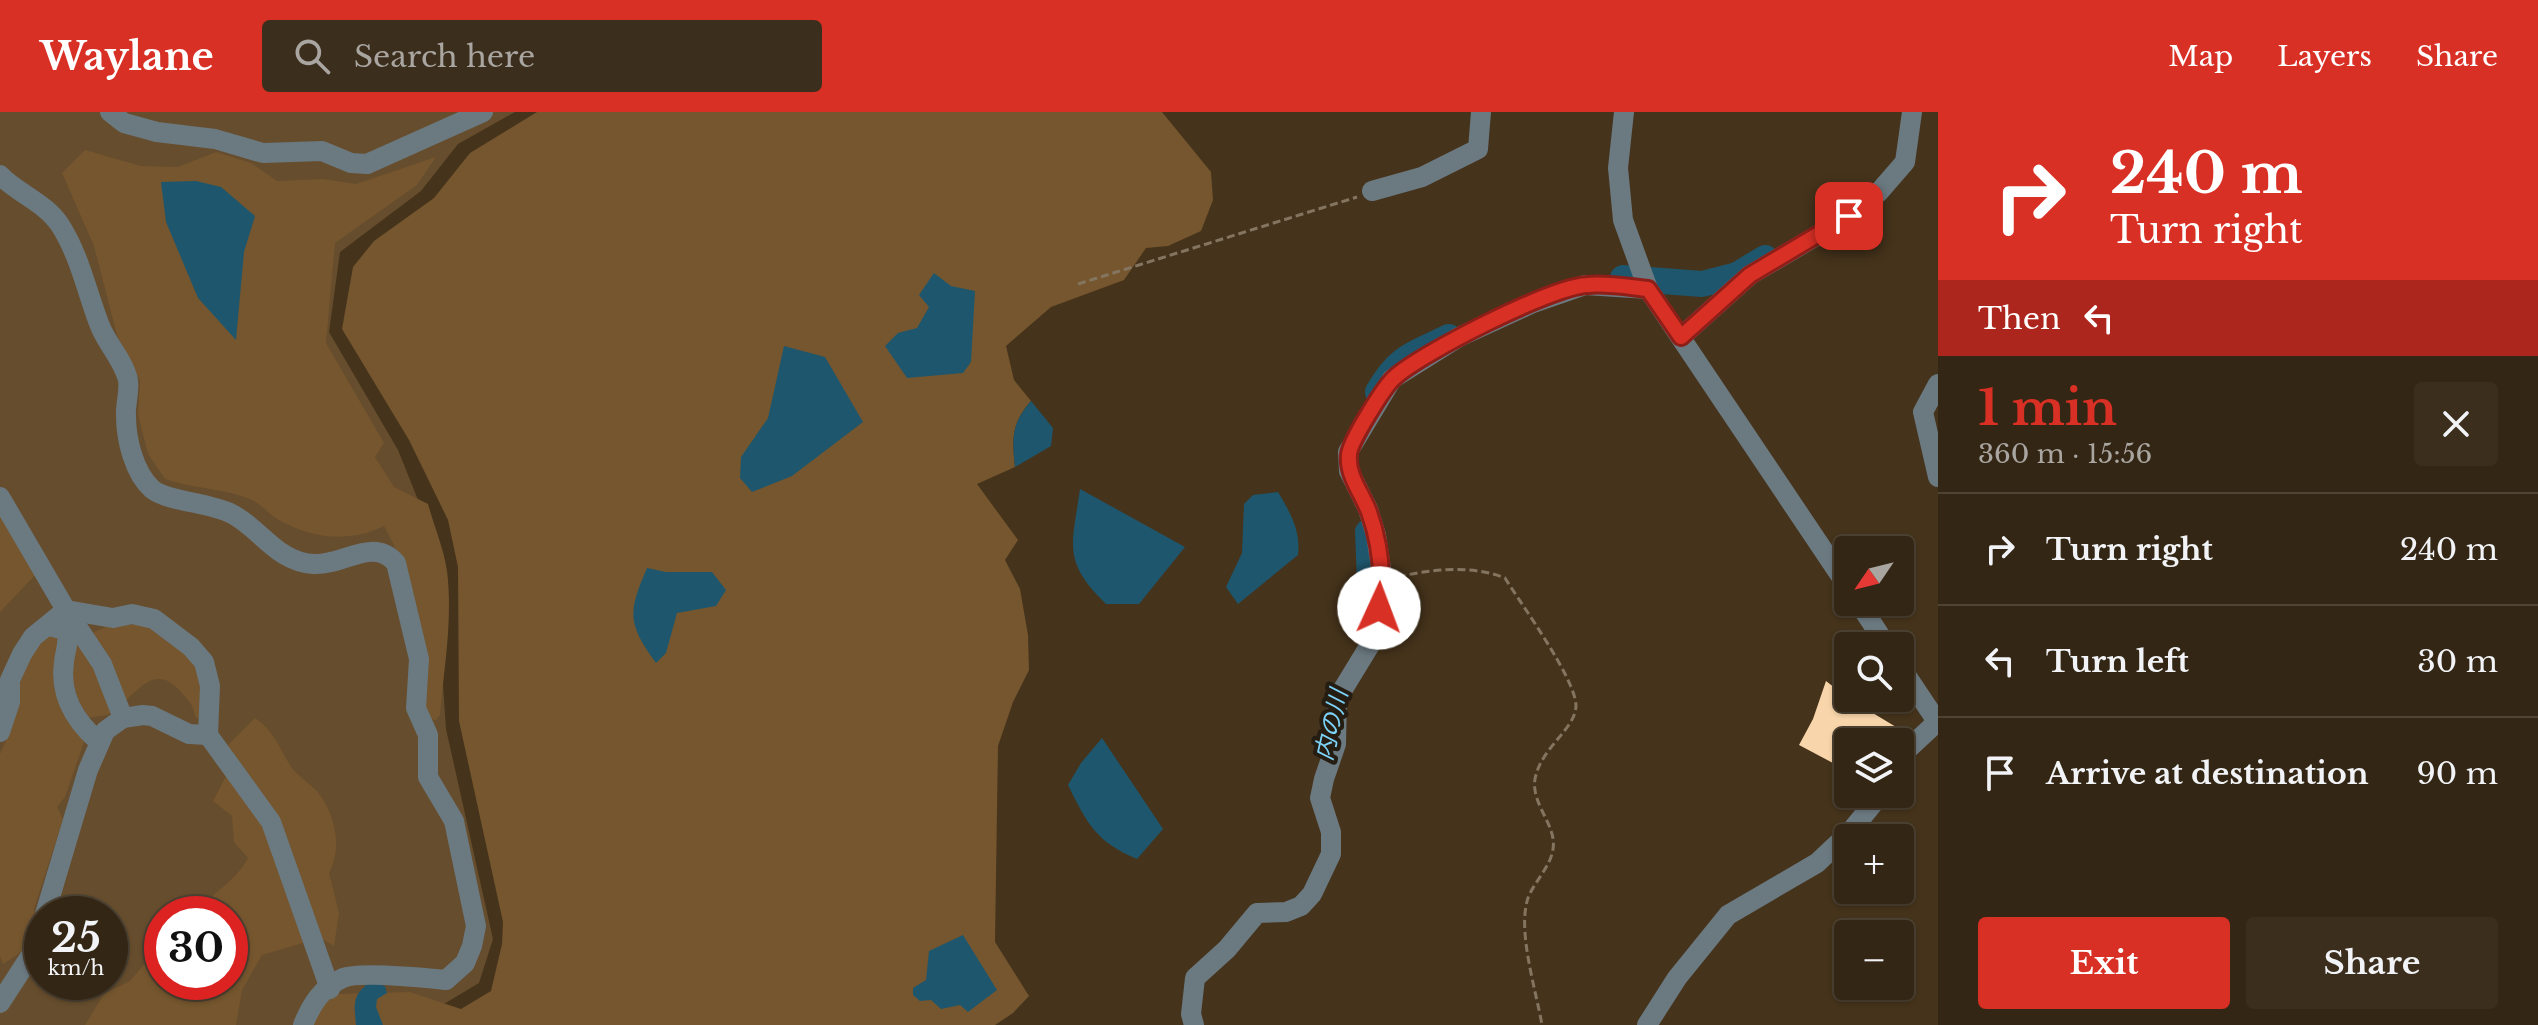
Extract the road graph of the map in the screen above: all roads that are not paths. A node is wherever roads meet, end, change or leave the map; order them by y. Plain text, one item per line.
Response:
1 (110, 112) edge
2 (483, 112) edge
3 (1481, 112) edge
4 (1624, 112) edge
5 (1912, 112) edge
6 (0, 175) edge
7 (1372, 191) road end
8 (1648, 289) junction
9 (1681, 337) junction
10 (1938, 384) edge
11 (1938, 477) edge
12 (0, 497) edge
13 (1834, 566) edge
14 (66, 610) junction
15 (48, 626) junction
16 (1914, 687) edge
17 (123, 718) junction
18 (1938, 722) edge
19 (0, 732) edge
20 (208, 735) junction
21 (99, 742) junction
22 (1914, 744) edge
23 (1870, 808) edge
24 (51, 896) edge
25 (24, 966) edge
26 (330, 989) junction
27 (0, 1003) edge
28 (303, 1025) edge
29 (1194, 1025) edge
30 (1647, 1025) edge

1 - 2 street
3 - 7 street
4 - 8 street
5 - 9 street
6 - 26 street
8 - 9 street
8 - 29 street
9 - 13 street
10 - 11 street
12 - 14 street
14 - 15 street
14 - 17 street
14 - 20 street
15 - 19 street
15 - 21 street
16 - 18 street
17 - 20 street
17 - 21 street
18 - 22 street
20 - 26 street
21 - 24 street
23 - 30 street
25 - 27 street
26 - 28 street

